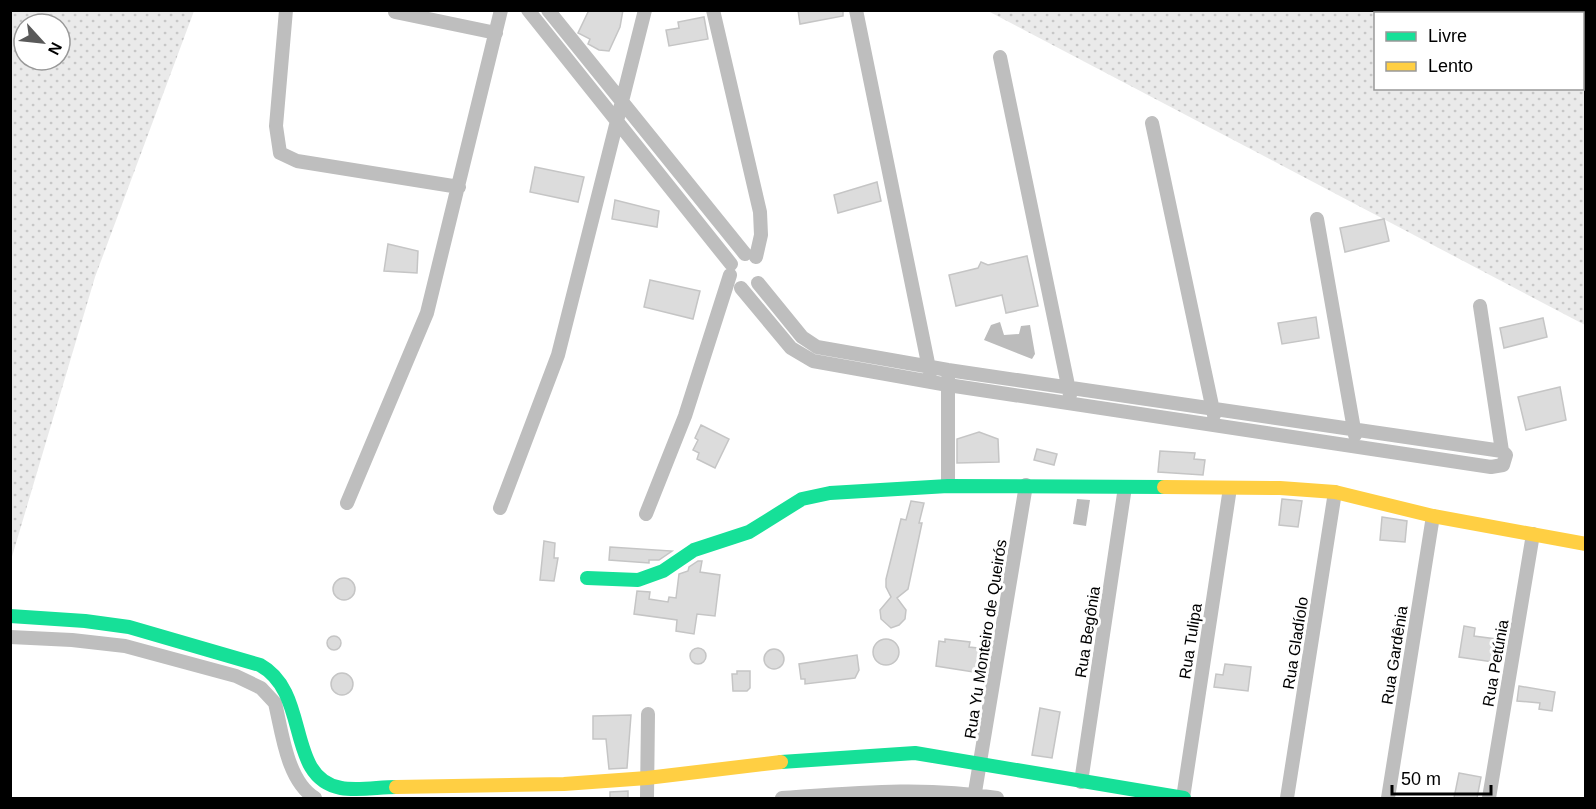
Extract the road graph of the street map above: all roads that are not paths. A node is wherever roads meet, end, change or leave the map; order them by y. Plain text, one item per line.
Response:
1 (286, 10) edge
2 (501, 10) edge
3 (528, 10) edge
4 (548, 10) edge
5 (645, 10) edge
6 (713, 10) edge
7 (856, 10) edge
8 (395, 12) dead end
9 (496, 33) junction
10 (1000, 57) dead end
11 (620, 99) junction
12 (616, 119) junction
13 (1152, 123) dead end
14 (459, 187) junction
15 (1317, 219) dead end
16 (751, 256) junction
17 (730, 270) junction
18 (758, 284) junction
19 (741, 288) junction
20 (1480, 306) dead end
21 (930, 366) junction
22 (948, 370) junction
23 (931, 382) junction
24 (948, 385) junction
25 (1069, 386) junction
26 (1070, 404) junction
27 (1212, 406) junction
28 (1216, 427) junction
29 (1355, 429) junction
30 (1355, 446) junction
31 (1502, 451) junction
32 (1026, 485) junction
33 (948, 486) junction
34 (1125, 487) junction
35 (1230, 488) junction
36 (1335, 492) junction
37 (347, 503) dead end
38 (500, 508) dead end
39 (646, 514) dead end
40 (1433, 516) junction
41 (1533, 534) junction
42 (1586, 544) edge
43 (587, 578) dead end
44 (10, 616) edge
45 (129, 627) junction
46 (10, 637) edge
47 (125, 646) junction
48 (648, 714) dead end
49 (981, 762) junction
50 (647, 778) junction
51 (321, 779) junction
52 (1081, 782) junction
53 (564, 784) junction
54 (975, 797) edge
55 (312, 798) edge
56 (564, 798) edge
57 (647, 798) edge
58 (782, 798) edge
59 (997, 798) edge
60 (1184, 798) edge
61 (1287, 798) edge
62 (1388, 798) edge
63 (1489, 798) edge

1 - 14 street
2 - 9 street
3 - 12 street
4 - 11 street
5 - 11 street
6 - 16 street
7 - 21 street
8 - 9 street
9 - 14 street
10 - 25 street
11 - 12 street
11 - 16 street
12 - 17 street
12 - 38 street
13 - 27 street
14 - 37 street
15 - 29 street
16 - 17 street
16 - 18 street
17 - 19 street
17 - 39 street
18 - 19 street
18 - 21 street
19 - 23 street
20 - 31 street
21 - 22 street
21 - 23 street
22 - 24 street
22 - 25 street
23 - 24 street
24 - 26 street
24 - 33 street
25 - 26 street
25 - 27 street
26 - 28 street
27 - 28 street
27 - 29 street
28 - 30 street
29 - 30 street
29 - 31 street
30 - 31 street
32 - 33 street
32 - 34 street
32 - 49 street, Rua Yu Monteiro de Queirós
33 - 43 street
34 - 35 street
34 - 52 street, Rua Begônia
35 - 36 street
35 - 60 street, Rua Tulipa
36 - 40 street
36 - 61 street, Rua Gladíolo
40 - 41 street
40 - 62 street, Rua Gardênia
41 - 42 street
41 - 63 street, Rua Petúnia
44 - 45 street
45 - 47 street
45 - 51 street
46 - 47 street
47 - 55 street
48 - 50 street
49 - 50 street
49 - 52 street
49 - 54 street, Rua Yu Monteiro de Queirós
50 - 53 street
50 - 57 street
51 - 53 street
51 - 55 street
52 - 60 street
53 - 56 street
54 - 58 street
54 - 59 street

